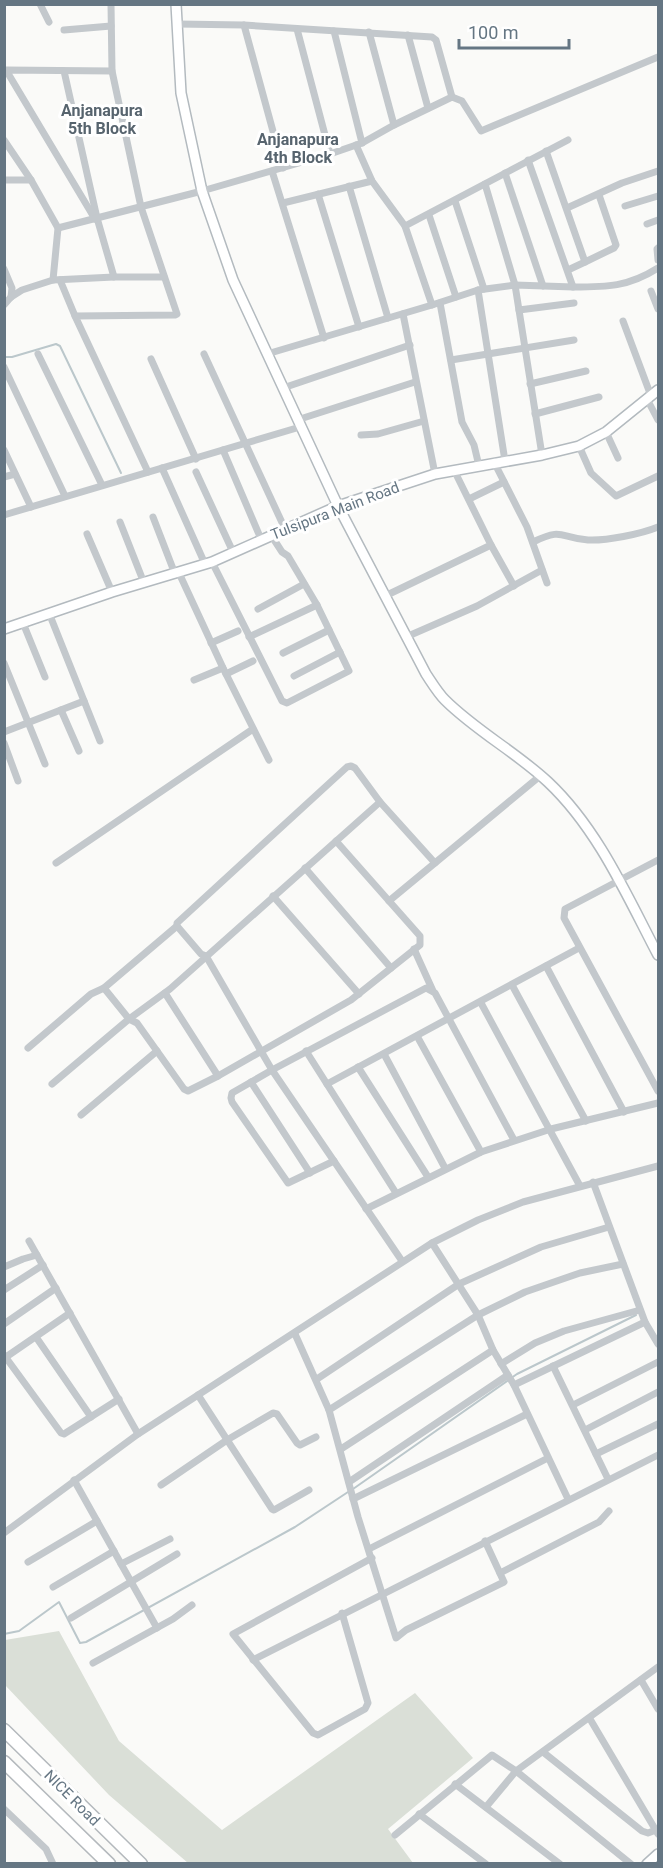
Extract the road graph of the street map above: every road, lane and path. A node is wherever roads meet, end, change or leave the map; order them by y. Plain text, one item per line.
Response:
1 (40, 4) edge
2 (111, 4) edge
3 (176, 4) edge
4 (49, 22) dead end
5 (177, 24) junction
6 (244, 25) junction
7 (111, 26) junction
8 (297, 29) junction
9 (64, 30) dead end
10 (334, 30) junction
11 (369, 32) junction
12 (408, 35) junction
13 (658, 57) edge
14 (5, 70) edge
15 (64, 70) junction
16 (112, 71) junction
17 (452, 97) junction
18 (428, 108) junction
19 (394, 125) junction
20 (568, 140) dead end
21 (5, 142) edge
22 (359, 144) junction
23 (546, 151) junction
24 (330, 154) junction
25 (528, 160) junction
26 (283, 168) junction
27 (273, 171) junction
28 (658, 171) edge
29 (505, 172) junction
30 (4, 180) edge
31 (31, 180) junction
32 (372, 180) junction
33 (485, 184) junction
34 (349, 186) junction
35 (202, 191) junction
36 (318, 194) junction
37 (599, 195) junction
38 (658, 196) edge
39 (455, 201) junction
40 (283, 203) junction
41 (625, 206) dead end
42 (141, 207) junction
43 (567, 208) junction
44 (429, 214) junction
45 (96, 219) junction
46 (658, 220) edge
47 (647, 224) dead end
48 (405, 226) junction
49 (58, 228) junction
50 (658, 248) edge
51 (658, 260) edge
52 (585, 262) junction
53 (4, 268) edge
54 (658, 268) edge
55 (568, 270) junction
56 (114, 277) junction
57 (164, 277) junction
58 (57, 280) junction
59 (515, 285) junction
60 (543, 286) junction
61 (573, 287) junction
62 (481, 290) junction
63 (651, 291) dead end
64 (11, 297) junction
65 (456, 297) junction
66 (574, 303) dead end
67 (436, 304) junction
68 (4, 305) edge
69 (658, 309) edge
70 (519, 310) junction
71 (403, 314) junction
72 (75, 316) junction
73 (388, 318) junction
74 (623, 321) dead end
75 (359, 327) junction
76 (324, 338) junction
77 (574, 340) dead end
78 (410, 345) junction
79 (524, 348) junction
80 (487, 353) junction
81 (38, 354) dead end
82 (204, 354) dead end
83 (267, 354) junction
84 (151, 359) dead end
85 (451, 360) junction
86 (4, 367) edge
87 (586, 370) dead end
88 (415, 382) junction
89 (530, 384) junction
90 (283, 388) junction
91 (652, 395) edge
92 (599, 397) dead end
93 (535, 414) junction
94 (658, 420) edge
95 (424, 421) junction
96 (299, 424) junction
97 (606, 432) junction
98 (361, 435) dead end
99 (245, 443) junction
100 (579, 446) junction
101 (4, 450) edge
102 (223, 450) junction
103 (542, 455) junction
104 (618, 458) dead end
105 (196, 459) junction
106 (505, 461) junction
107 (494, 462) junction
108 (479, 466) junction
109 (162, 468) junction
110 (454, 470) junction
111 (148, 472) junction
112 (196, 472) dead end
113 (15, 474) junction
114 (435, 474) junction
115 (658, 476) edge
116 (4, 477) edge
117 (504, 482) junction
118 (102, 485) junction
119 (66, 496) junction
120 (469, 499) junction
121 (338, 506) junction
122 (31, 507) junction
123 (4, 515) edge
124 (153, 517) dead end
125 (120, 522) dead end
126 (658, 527) edge
127 (285, 529) junction
128 (87, 534) dead end
129 (271, 535) junction
130 (261, 540) junction
131 (532, 542) junction
132 (491, 545) junction
133 (233, 552) junction
134 (208, 563) junction
135 (542, 570) junction
136 (177, 573) junction
137 (144, 583) junction
138 (548, 583) dead end
139 (304, 584) junction
140 (514, 586) junction
141 (112, 592) junction
142 (385, 596) junction
143 (317, 605) junction
144 (258, 609) dead end
145 (49, 613) junction
146 (23, 623) junction
147 (4, 629) edge
148 (329, 630) junction
149 (238, 631) dead end
150 (249, 637) junction
151 (406, 637) junction
152 (212, 644) junction
153 (340, 652) junction
154 (283, 653) dead end
155 (253, 660) dead end
156 (4, 663) edge
157 (224, 671) junction
158 (294, 676) dead end
159 (45, 677) dead end
160 (194, 680) dead end
161 (84, 701) junction
162 (61, 710) junction
163 (29, 723) junction
164 (253, 729) junction
165 (4, 732) edge
166 (100, 741) dead end
167 (4, 743) edge
168 (79, 751) dead end
169 (269, 760) dead end
170 (45, 764) dead end
171 (540, 776) junction
172 (18, 781) dead end
173 (380, 802) junction
174 (336, 840) junction
175 (658, 860) edge
176 (56, 863) dead end
177 (435, 863) junction
178 (305, 868) junction
179 (618, 880) junction
180 (273, 896) junction
181 (389, 901) junction
182 (177, 926) junction
183 (579, 948) junction
184 (414, 949) junction
185 (658, 955) edge
186 (206, 956) junction
187 (546, 966) junction
188 (391, 968) junction
189 (512, 985) junction
190 (104, 988) junction
191 (433, 991) junction
192 (165, 993) junction
193 (359, 994) junction
194 (481, 1003) junction
195 (129, 1019) junction
196 (449, 1019) junction
197 (417, 1036) junction
198 (28, 1048) dead end
199 (157, 1051) junction
200 (306, 1051) junction
201 (262, 1052) junction
202 (384, 1054) junction
203 (358, 1067) junction
204 (272, 1070) junction
205 (218, 1076) junction
206 (251, 1082) junction
207 (52, 1084) dead end
208 (327, 1084) junction
209 (658, 1091) edge
210 (658, 1103) edge
211 (624, 1112) junction
212 (81, 1115) dead end
213 (586, 1121) junction
214 (551, 1129) junction
215 (514, 1140) junction
216 (481, 1152) junction
217 (334, 1161) junction
218 (446, 1168) junction
219 (658, 1168) edge
220 (310, 1173) junction
221 (428, 1177) junction
222 (593, 1182) junction
223 (580, 1186) junction
224 (396, 1193) junction
225 (366, 1209) junction
226 (609, 1227) junction
227 (29, 1241) dead end
228 (432, 1243) junction
229 (37, 1255) junction
230 (402, 1261) junction
231 (623, 1264) junction
232 (43, 1265) junction
233 (4, 1267) edge
234 (459, 1284) junction
235 (56, 1288) junction
236 (4, 1290) edge
237 (640, 1310) junction
238 (70, 1313) junction
239 (478, 1315) junction
240 (645, 1322) junction
241 (4, 1324) edge
242 (656, 1333) edge
243 (295, 1334) junction
244 (36, 1337) junction
245 (658, 1344) edge
246 (493, 1350) junction
247 (5, 1356) edge
248 (658, 1362) edge
249 (501, 1364) junction
250 (554, 1366) junction
251 (508, 1375) junction
252 (317, 1379) junction
253 (514, 1385) junction
254 (658, 1392) edge
255 (198, 1395) junction
256 (119, 1399) junction
257 (573, 1405) junction
258 (329, 1410) junction
259 (527, 1414) junction
260 (91, 1417) junction
261 (658, 1424) edge
262 (585, 1430) junction
263 (138, 1434) junction
264 (316, 1437) dead end
265 (227, 1440) junction
266 (341, 1449) junction
267 (596, 1454) junction
268 (658, 1455) edge
269 (548, 1458) junction
270 (608, 1479) junction
271 (74, 1480) junction
272 (349, 1482) junction
273 (161, 1485) dead end
274 (309, 1490) dead end
275 (353, 1499) junction
276 (568, 1499) junction
277 (609, 1511) dead end
278 (97, 1521) junction
279 (4, 1533) edge
280 (170, 1539) dead end
281 (485, 1541) junction
282 (369, 1549) junction
283 (114, 1551) junction
284 (177, 1554) dead end
285 (372, 1558) junction
286 (28, 1562) dead end
287 (121, 1564) junction
288 (500, 1573) junction
289 (131, 1582) junction
290 (52, 1587) dead end
291 (382, 1594) junction
292 (192, 1605) dead end
293 (342, 1613) junction
294 (71, 1618) dead end
295 (157, 1628) junction
296 (253, 1660) junction
297 (93, 1663) dead end
298 (658, 1667) edge
299 (641, 1680) junction
300 (658, 1709) edge
301 (590, 1719) junction
302 (4, 1730) edge
303 (543, 1752) junction
304 (4, 1762) edge
305 (516, 1771) junction
306 (455, 1784) junction
307 (486, 1807) junction
308 (4, 1809) edge
309 (419, 1814) junction
310 (657, 1832) edge
311 (395, 1835) dead end
312 (658, 1854) edge
313 (54, 1863) edge
314 (109, 1863) edge
315 (141, 1863) edge
316 (486, 1863) edge
317 (560, 1863) edge
318 (631, 1863) edge
319 (647, 1863) edge

1 - 4 street
2 - 7 street
3 - 5 main road
5 - 6 street
5 - 35 main road
6 - 8 street
6 - 26 street
7 - 9 street
7 - 16 street
8 - 10 street
8 - 24 street
10 - 11 street
10 - 22 street
11 - 12 street
11 - 19 street
12 - 17 street
12 - 18 street
13 - 17 street
14 - 15 street
14 - 45 street
15 - 16 street
15 - 45 street
16 - 42 street
17 - 18 street
18 - 19 street
19 - 22 street
20 - 23 street
21 - 31 street
22 - 24 street
22 - 32 street
23 - 25 street
23 - 43 street
24 - 26 street
25 - 29 street
25 - 55 street
26 - 27 street
27 - 35 street
27 - 40 street
28 - 37 street
29 - 33 street
29 - 60 street
30 - 31 street
31 - 49 street
32 - 34 street
32 - 48 street
33 - 39 street
33 - 59 street
34 - 36 street
34 - 73 street
35 - 42 street
35 - 83 main road
36 - 40 street
36 - 75 street
37 - 43 street
37 - 52 street
38 - 41 street
39 - 44 street
39 - 62 street
40 - 76 street
42 - 45 street
42 - 57 street
43 - 52 street
44 - 48 street
44 - 65 street
45 - 49 street
45 - 56 street
46 - 47 street
48 - 67 street
49 - 58 street
50 - 51 street
52 - 55 street
53 - 64 street
54 - 61 street
55 - 61 street
56 - 57 street
56 - 58 street
57 - 72 street
58 - 64 street
58 - 72 street
59 - 60 street
59 - 62 street
59 - 70 street
60 - 61 street
62 - 65 street
62 - 80 street
63 - 69 street
64 - 68 street
65 - 67 street
66 - 70 street
67 - 71 street
67 - 85 street
70 - 79 street
71 - 73 street
71 - 78 street
72 - 111 street
73 - 75 street
74 - 91 street
75 - 76 street
76 - 83 street
77 - 79 street
78 - 88 street
78 - 90 street
79 - 80 street
79 - 89 street
80 - 85 street
80 - 106 street
81 - 118 street
82 - 99 street
83 - 90 main road
84 - 105 street
85 - 108 street
86 - 119 street
87 - 89 street
88 - 95 street
88 - 96 street
89 - 93 street
90 - 96 main road
91 - 94 street
91 - 97 main road, Tulsipura Main Road
92 - 93 street
93 - 103 street
95 - 98 street
95 - 114 street
96 - 99 street
96 - 121 main road
97 - 100 main road, Tulsipura Main Road
97 - 104 street
99 - 102 street
99 - 127 street
100 - 103 main road, Tulsipura Main Road
100 - 115 street
101 - 113 street
102 - 105 street
102 - 130 street
103 - 106 main road, Tulsipura Main Road
105 - 109 street
106 - 107 main road, Tulsipura Main Road
107 - 108 main road, Tulsipura Main Road
107 - 117 street
108 - 110 main road, Tulsipura Main Road
109 - 111 street
109 - 134 street
110 - 114 main road, Tulsipura Main Road
110 - 120 street
111 - 118 street
112 - 133 street
113 - 116 street
113 - 122 street
114 - 121 main road, Tulsipura Main Road
117 - 120 street
117 - 131 street
118 - 119 street
119 - 122 street
120 - 132 street
121 - 127 main road, Tulsipura Main Road
121 - 142 main road
122 - 123 street
124 - 136 street
125 - 137 street
126 - 131 street
127 - 129 main road, Tulsipura Main Road
128 - 141 street
129 - 130 main road, Tulsipura Main Road
129 - 139 street
130 - 133 main road, Tulsipura Main Road
131 - 135 street
132 - 140 street
132 - 142 street
133 - 134 main road, Tulsipura Main Road
134 - 136 main road, Tulsipura Main Road
134 - 150 street
135 - 138 street
135 - 140 street
136 - 137 main road, Tulsipura Main Road
136 - 152 street
137 - 141 main road, Tulsipura Main Road
139 - 143 street
139 - 144 street
140 - 151 street
141 - 145 main road, Tulsipura Main Road
142 - 151 main road
143 - 148 street
143 - 150 street
145 - 146 main road, Tulsipura Main Road
145 - 161 street
146 - 147 main road, Tulsipura Main Road
146 - 159 street
148 - 153 street
148 - 154 street
149 - 152 street
150 - 153 street
151 - 171 main road
152 - 157 street
153 - 158 street
155 - 157 street
156 - 163 street
157 - 160 street
157 - 164 street
161 - 162 street
161 - 166 street
162 - 163 street
162 - 168 street
163 - 165 street
163 - 170 street
164 - 169 street
164 - 176 street
167 - 172 street
171 - 177 street
171 - 179 main road
173 - 174 street
173 - 177 street
173 - 182 street
174 - 178 street
174 - 181 street
175 - 179 street
177 - 181 street
178 - 180 street
178 - 188 street
179 - 183 street
179 - 185 main road
180 - 186 street
180 - 193 street
181 - 184 street
182 - 186 street
182 - 190 street
183 - 187 street
183 - 209 street
184 - 188 street
184 - 191 street
186 - 192 street
186 - 201 street
187 - 189 street
187 - 211 street
188 - 193 street
189 - 194 street
189 - 213 street
190 - 195 street
190 - 198 street
191 - 196 street
191 - 200 street
192 - 195 street
192 - 205 street
193 - 201 street
194 - 196 street
194 - 214 street
195 - 199 street
195 - 207 street
196 - 197 street
196 - 215 street
197 - 202 street
197 - 216 street
199 - 205 street
199 - 212 street
200 - 204 street
200 - 208 street
201 - 204 street
201 - 205 street
202 - 203 street
202 - 218 street
203 - 208 street
203 - 221 street
204 - 206 street
204 - 217 street
206 - 220 street
206 - 220 street
208 - 224 street
210 - 211 street
211 - 213 street
213 - 214 street
214 - 215 street
214 - 223 street
215 - 216 street
216 - 218 street
217 - 220 street
217 - 225 street
218 - 221 street
219 - 222 street
221 - 224 street
222 - 223 street
222 - 226 street
223 - 228 street
224 - 225 street
225 - 230 street
226 - 231 street
226 - 234 street
227 - 229 street
228 - 230 street
228 - 234 street
229 - 232 street
229 - 233 street
230 - 243 street
231 - 237 street
231 - 239 street
232 - 235 street
232 - 236 street
234 - 239 street
234 - 252 street
235 - 238 street
235 - 241 street
237 - 240 street
237 - 249 street
238 - 244 street
238 - 256 street
239 - 246 street
239 - 258 street
240 - 242 street
240 - 250 street
242 - 245 street
243 - 252 street
243 - 255 street
244 - 247 street
244 - 260 street
246 - 249 street
246 - 266 street
247 - 260 street
248 - 257 street
249 - 251 street
250 - 253 street
250 - 257 street
251 - 253 street
251 - 272 street
252 - 258 street
253 - 259 street
254 - 262 street
255 - 263 street
255 - 265 street
256 - 260 street
256 - 263 street
257 - 262 street
258 - 266 street
259 - 269 street
259 - 275 street
261 - 267 street
262 - 267 street
263 - 271 street
264 - 265 street
265 - 273 street
265 - 274 street
266 - 272 street
267 - 270 street
268 - 270 street
269 - 276 street
269 - 282 street
270 - 276 street
271 - 278 street
271 - 279 street
272 - 275 street
275 - 282 street
276 - 281 street
277 - 288 street
278 - 283 street
278 - 286 street
280 - 287 street
281 - 288 street
281 - 291 street
282 - 285 street
283 - 287 street
283 - 290 street
284 - 289 street
285 - 291 street
285 - 296 street
287 - 289 street
288 - 291 street
289 - 294 street
289 - 295 street
291 - 293 street
292 - 295 street
293 - 296 street
293 - 296 street
295 - 297 street
298 - 299 street
299 - 300 street
299 - 301 street
301 - 303 street
301 - 310 street
302 - 315 highway, NICE Road
303 - 305 street
303 - 310 street
304 - 314 highway, NICE Road
305 - 306 street
305 - 307 street
305 - 318 street
306 - 307 street
306 - 309 street
307 - 317 street
308 - 313 street
309 - 311 street
309 - 316 street
312 - 319 main road

